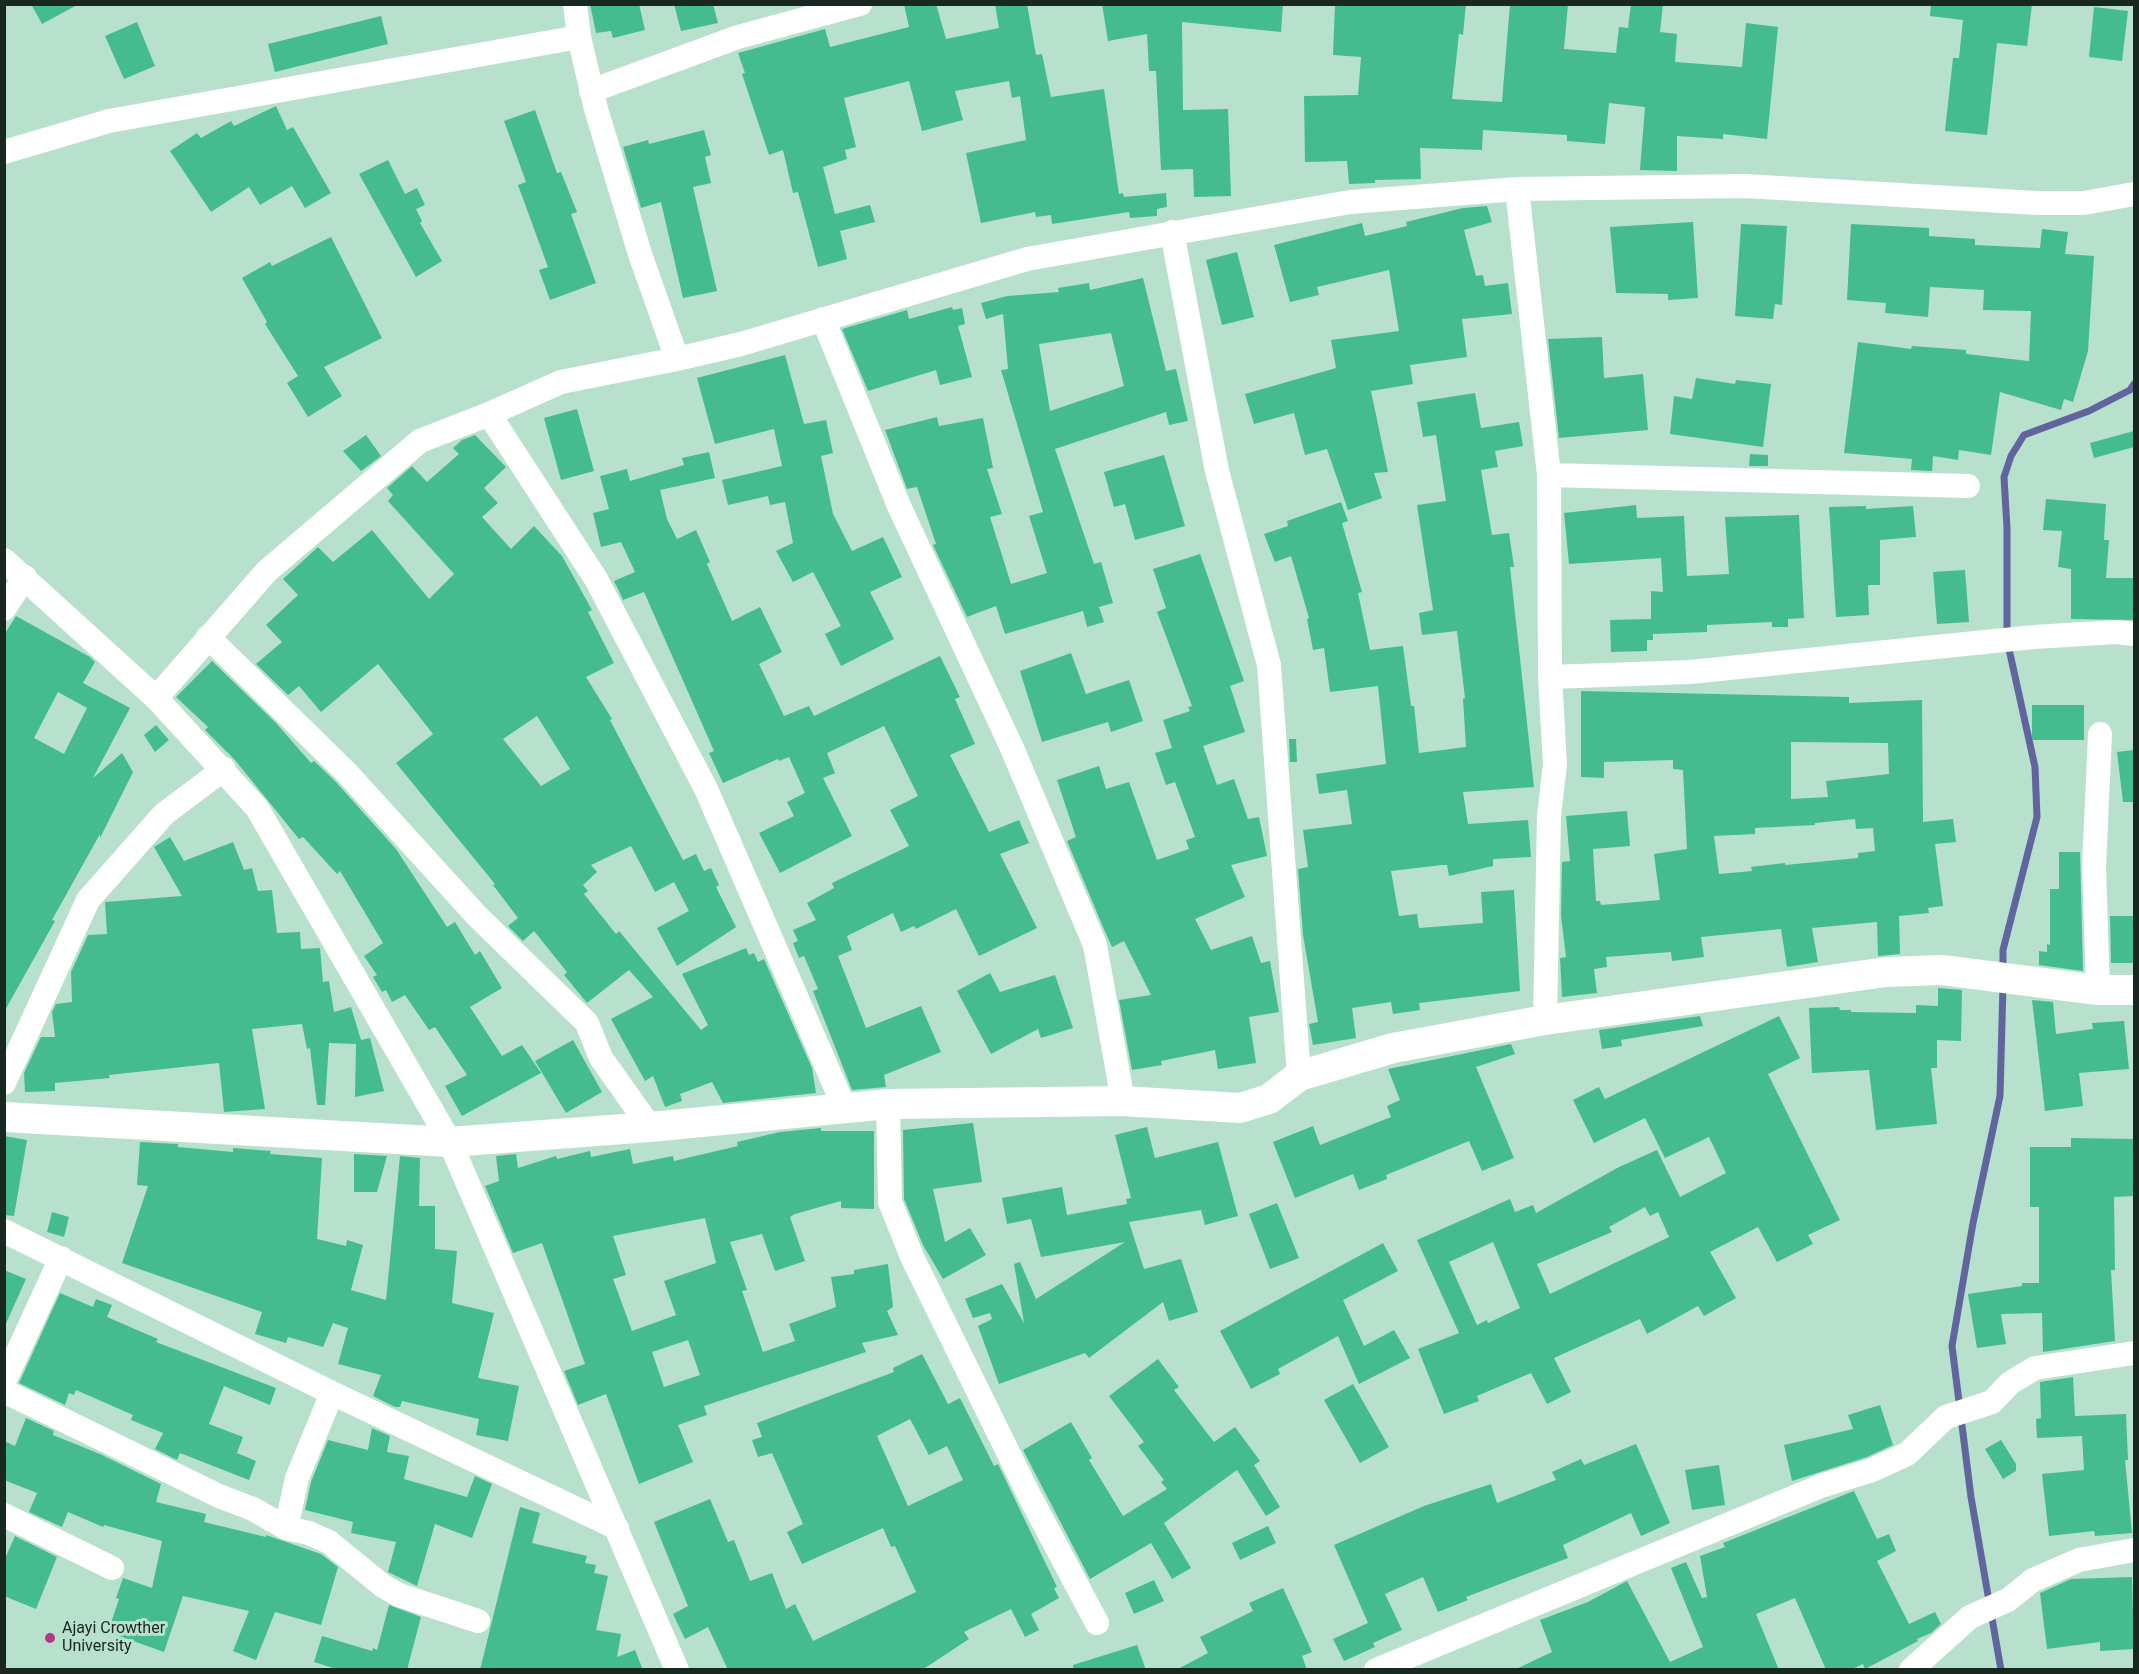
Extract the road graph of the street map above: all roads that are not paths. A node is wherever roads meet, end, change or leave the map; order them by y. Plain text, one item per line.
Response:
1 (575, 4) edge
2 (860, 4) edge
3 (579, 37) junction
4 (591, 91) junction
5 (4, 152) edge
6 (1517, 189) junction
7 (2134, 194) edge
8 (1172, 232) junction
9 (823, 319) junction
10 (677, 359) junction
11 (489, 414) junction
12 (1549, 475) junction
13 (1968, 486) dead end
14 (4, 560) edge
15 (25, 577) junction
16 (4, 609) edge
17 (2134, 634) edge
18 (208, 637) junction
19 (1550, 676) junction
20 (156, 698) junction
21 (2100, 734) dead end
22 (224, 769) junction
23 (2098, 990) junction
24 (2134, 990) edge
25 (1545, 1020) junction
26 (1299, 1076) junction
27 (4, 1083) edge
28 (1123, 1101) junction
29 (888, 1104) junction
30 (845, 1109) junction
31 (4, 1117) edge
32 (650, 1127) junction
33 (450, 1142) junction
34 (4, 1231) edge
35 (61, 1258) junction
36 (2134, 1353) edge
37 (4, 1382) edge
38 (4, 1390) edge
39 (333, 1393) junction
40 (4, 1515) edge
41 (286, 1528) junction
42 (617, 1528) junction
43 (2134, 1551) edge
44 (112, 1568) dead end
45 (478, 1621) dead end
46 (1097, 1623) dead end
47 (677, 1670) edge
48 (1376, 1670) edge
49 (1911, 1670) edge

1 - 3 street
2 - 4 street
3 - 4 street
3 - 5 street
4 - 10 street
6 - 7 street
6 - 8 street
6 - 12 street
8 - 9 street
8 - 26 street
9 - 10 street
9 - 28 street
10 - 11 street
11 - 18 street
11 - 30 street
12 - 13 street
12 - 19 street
14 - 15 street
15 - 16 street
15 - 20 street
17 - 19 street
18 - 20 street
18 - 32 street
19 - 25 street
20 - 22 street
21 - 23 street
22 - 27 street
22 - 33 street
23 - 24 street
23 - 25 street
25 - 26 street
26 - 28 street
28 - 29 street
29 - 30 street
29 - 46 street
30 - 32 street
31 - 33 street
32 - 33 street
33 - 42 street
34 - 35 street
35 - 37 street
35 - 39 street
36 - 48 street
38 - 41 street
39 - 41 street
39 - 42 street
40 - 44 street
41 - 45 street
42 - 47 street
43 - 49 street

